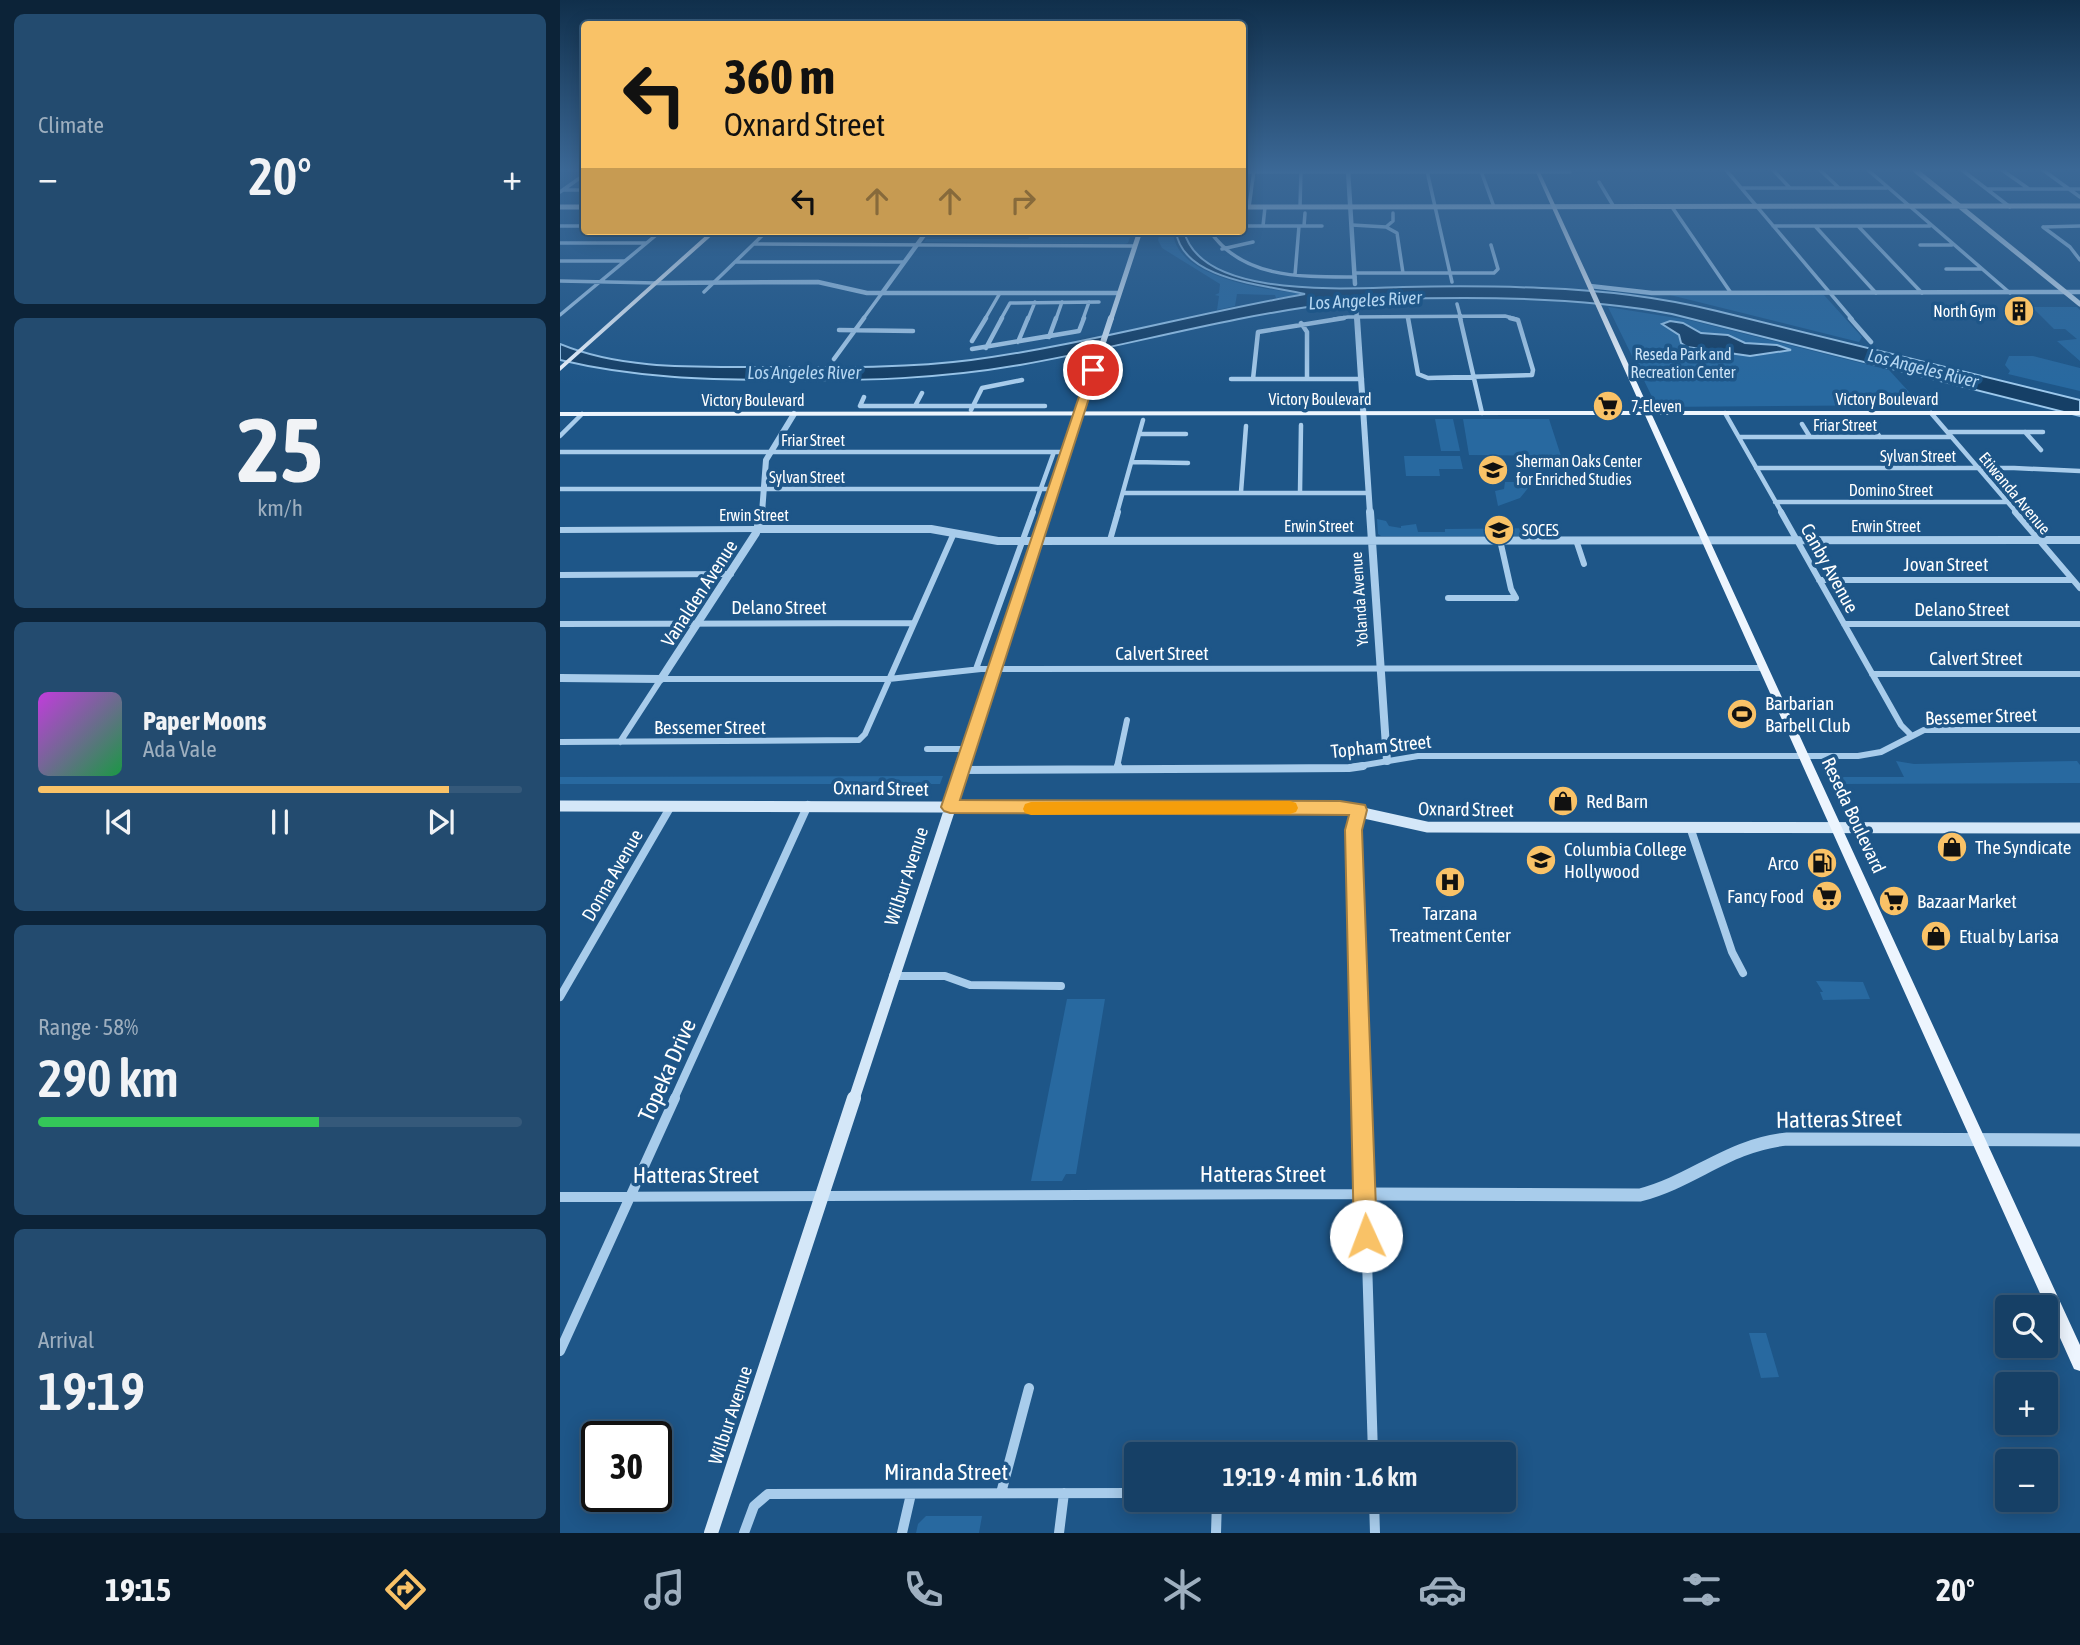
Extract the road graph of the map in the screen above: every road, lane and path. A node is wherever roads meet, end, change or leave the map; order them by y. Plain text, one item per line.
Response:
1 (702, 242) edge
2 (756, 242) edge
3 (919, 242) edge
4 (1136, 242) edge
5 (1217, 242) edge
6 (1253, 242) dead end
7 (1299, 242) edge
8 (1353, 242) edge
9 (1398, 242) edge
10 (1443, 242) edge
11 (1570, 242) edge
12 (1696, 242) edge
13 (1786, 242) edge
14 (1829, 242) edge
15 (1873, 242) edge
16 (1949, 242) edge
17 (2003, 242) edge
18 (2063, 242) edge
19 (560, 243) edge
20 (647, 243) joint
21 (754, 244) junction
22 (917, 244) junction
23 (1920, 245) dead end
24 (1953, 245) junction
25 (1134, 246) junction
26 (1492, 246) dead end
27 (1222, 249) junction
28 (2080, 260) edge
29 (560, 261) edge
30 (625, 261) junction
31 (735, 262) junction
32 (904, 262) junction
33 (1946, 269) dead end
34 (1983, 269) junction
35 (1402, 273) junction
36 (1450, 273) junction
37 (1295, 275) junction
38 (1355, 275) junction
39 (560, 281) edge
40 (601, 281) junction
41 (1452, 282) dead end
42 (656, 283) junction
43 (714, 283) junction
44 (1355, 284) dead end
45 (1590, 287) junction
46 (704, 292) dead end
47 (2080, 292) edge
48 (882, 293) junction
49 (1000, 293) junction
50 (1119, 293) junction
51 (1731, 293) junction
52 (1829, 293) junction
53 (1876, 293) junction
54 (1922, 293) junction
55 (2011, 293) junction
56 (2066, 293) junction
57 (1035, 302) junction
58 (1062, 302) junction
59 (1089, 302) junction
60 (1099, 302) dead end
61 (1457, 304) dead end
62 (2080, 304) edge
63 (560, 307) edge
64 (569, 307) junction
65 (1356, 308) dead end
66 (560, 315) edge
67 (1357, 316) junction
68 (1460, 316) junction
69 (1408, 317) junction
70 (1301, 323) junction
71 (839, 330) dead end
72 (855, 330) junction
73 (913, 331) dead end
74 (1049, 337) junction
75 (972, 341) dead end
76 (1018, 342) junction
77 (1871, 342) dead end
78 (986, 348) junction
79 (972, 349) dead end
80 (834, 359) dead end
81 (560, 368) edge
82 (1474, 377) junction
83 (1231, 379) dead end
84 (1253, 379) junction
85 (1307, 379) junction
86 (1362, 379) junction
87 (1022, 380) dead end
88 (922, 393) dead end
89 (864, 397) dead end
90 (915, 406) junction
91 (1045, 406) dead end
92 (971, 410) junction
93 (1079, 413) junction
94 (1363, 413) junction
95 (1482, 413) junction
96 (1647, 413) junction
97 (1725, 413) junction
98 (1931, 413) junction
99 (2080, 413) edge
100 (560, 414) edge
101 (582, 414) junction
102 (794, 414) junction
103 (1143, 420) dead end
104 (1870, 423) dead end
105 (1802, 424) dead end
106 (1301, 425) dead end
107 (1246, 426) dead end
108 (2025, 432) junction
109 (2043, 432) dead end
110 (1186, 433) dead end
111 (1140, 434) junction
112 (1950, 435) junction
113 (560, 436) edge
114 (1739, 437) junction
115 (1810, 437) junction
116 (1880, 437) junction
117 (2041, 450) dead end
118 (560, 452) edge
119 (769, 452) junction
120 (1054, 452) junction
121 (1066, 452) junction
122 (1132, 463) junction
123 (1188, 463) dead end
124 (1756, 468) junction
125 (1978, 468) junction
126 (2080, 471) edge
127 (560, 489) edge
128 (764, 489) junction
129 (1039, 489) junction
130 (1054, 489) junction
131 (1241, 492) junction
132 (1300, 492) junction
133 (1123, 493) junction
134 (1368, 493) junction
135 (1775, 502) junction
136 (2007, 502) junction
137 (758, 529) junction
138 (560, 530) edge
139 (954, 533) junction
140 (1110, 540) junction
141 (1371, 540) junction
142 (1500, 540) junction
143 (1576, 540) junction
144 (1705, 540) junction
145 (1796, 540) junction
146 (2039, 540) junction
147 (2080, 540) edge
148 (1021, 541) junction
149 (1037, 541) junction
150 (1584, 564) dead end
151 (731, 574) junction
152 (560, 575) edge
153 (1819, 580) junction
154 (2073, 580) junction
155 (2080, 588) edge
156 (1448, 598) dead end
157 (914, 622) junction
158 (697, 623) junction
159 (560, 624) edge
160 (1844, 624) junction
161 (2080, 624) edge
162 (1380, 668) junction
163 (1764, 668) junction
164 (976, 669) junction
165 (995, 669) junction
166 (1872, 674) junction
167 (2080, 674) edge
168 (560, 678) edge
169 (661, 679) junction
170 (889, 679) junction
171 (1127, 720) dead end
172 (2080, 730) edge
173 (1911, 735) junction
174 (560, 742) edge
175 (620, 743) junction
176 (927, 749) dead end
177 (969, 749) junction
178 (1804, 757) junction
179 (1387, 761) junction
180 (1117, 769) junction
181 (961, 770) junction
182 (809, 805) junction
183 (560, 806) edge
184 (671, 806) junction
185 (950, 807) junction
186 (1359, 810) junction
187 (1836, 826) junction
188 (1690, 827) junction
189 (2080, 828) edge
190 (1742, 973) dead end
191 (893, 976) junction
192 (1061, 986) dead end
193 (560, 998) edge
194 (1978, 1139) junction
195 (2080, 1140) edge
196 (1364, 1194) junction
197 (560, 1196) edge
198 (631, 1196) junction
199 (821, 1196) junction
200 (560, 1351) edge
201 (2080, 1363) edge
202 (1029, 1388) dead end
203 (1373, 1442) edge
204 (1001, 1493) junction
205 (1064, 1493) junction
206 (1124, 1493) edge
207 (911, 1494) junction
208 (1217, 1512) edge
209 (1374, 1512) edge
210 (711, 1533) edge
211 (744, 1533) edge
212 (902, 1533) edge
213 (1059, 1533) edge
214 (1216, 1533) edge
215 (1375, 1533) edge

1 - 42 main road
2 - 21 street
3 - 22 street
4 - 25 main road, Wilbur Avenue
5 - 27 street
6 - 27 street
7 - 37 street
8 - 38 street
9 - 35 street
10 - 36 street
11 - 45 main road, Reseda Boulevard
12 - 51 street
13 - 52 street
14 - 53 street
15 - 54 street
16 - 24 street
17 - 56 main road
18 - 28 street
19 - 20 street
20 - 30 street
21 - 22 street
21 - 31 street
22 - 25 street
22 - 32 street
23 - 24 street
24 - 34 street
25 - 50 main road, Wilbur Avenue
26 - 36 street
27 - 37 street
29 - 30 street
30 - 40 street
31 - 32 street
31 - 43 street
32 - 48 street
33 - 34 street
34 - 55 street
35 - 36 street
35 - 38 street
36 - 41 street
37 - 38 street
38 - 44 street
39 - 40 street
40 - 42 street
40 - 64 street
42 - 43 street
42 - 81 main road
43 - 46 street
43 - 48 street
45 - 51 street
45 - 96 main road, Reseda Boulevard
47 - 56 street
48 - 49 street
48 - 72 street
49 - 50 street
49 - 75 street
50 - 93 main road, Wilbur Avenue
51 - 52 street
52 - 53 street
52 - 77 street
53 - 54 street
54 - 55 street
55 - 56 street
56 - 62 main road
57 - 58 street
57 - 76 street
57 - 78 street
58 - 59 street
58 - 74 street
59 - 60 street
59 - 74 street
61 - 68 street
63 - 64 street
64 - 66 street
65 - 67 street, Yolanda Avenue
67 - 69 street
67 - 70 street
67 - 86 street, Yolanda Avenue
68 - 69 street
68 - 82 street
68 - 82 street
69 - 82 street
70 - 84 street
70 - 85 street
71 - 72 street
72 - 73 street
72 - 80 street
74 - 76 street
76 - 78 street
78 - 79 street
82 - 95 street
83 - 84 street
84 - 85 street
85 - 86 street
86 - 94 street, Yolanda Avenue
87 - 92 street
88 - 90 street
89 - 90 street, Victory Boulevard
90 - 92 street, Victory Boulevard
91 - 92 street, Victory Boulevard
92 - 93 main road, Victory Boulevard
92 - 102 main road, Victory Boulevard
93 - 94 main road, Victory Boulevard
93 - 121 main road, Wilbur Avenue
94 - 95 main road, Victory Boulevard
94 - 134 street, Yolanda Avenue
95 - 96 main road, Victory Boulevard
96 - 97 main road, Victory Boulevard
96 - 144 main road, Reseda Boulevard
97 - 98 main road, Victory Boulevard
97 - 114 street, Canby Avenue
98 - 99 main road, Victory Boulevard
98 - 112 street, Etiwanda Avenue
100 - 101 main road, Victory Boulevard
101 - 102 main road, Victory Boulevard
101 - 113 street
102 - 119 street, Vanalden Avenue
103 - 111 street
104 - 116 street
105 - 115 street
106 - 132 street
107 - 131 street
108 - 109 street, Friar Street
108 - 112 street, Friar Street
108 - 117 street
110 - 111 street
111 - 122 street
112 - 116 street, Friar Street
112 - 125 street, Etiwanda Avenue
114 - 115 street, Friar Street
114 - 124 street, Canby Avenue
115 - 116 street, Friar Street
118 - 119 street, Friar Street
119 - 120 street, Friar Street
119 - 128 street, Vanalden Avenue
120 - 121 street, Friar Street
120 - 129 street
121 - 130 main road, Wilbur Avenue
122 - 123 street
122 - 133 street
124 - 125 street, Sylvan Street
124 - 135 street, Canby Avenue
125 - 126 street, Sylvan Street
125 - 136 street, Etiwanda Avenue
127 - 128 street, Sylvan Street
128 - 129 street, Sylvan Street
128 - 137 street, Vanalden Avenue
129 - 130 street, Sylvan Street
129 - 148 street
130 - 149 main road, Wilbur Avenue
131 - 132 street
131 - 133 street
132 - 134 street
133 - 140 street
134 - 141 street, Yolanda Avenue
135 - 136 street, Domino Street
135 - 145 street, Canby Avenue
136 - 146 street, Etiwanda Avenue
137 - 138 street, Erwin Street
137 - 139 street, Erwin Street
137 - 151 street, Vanalden Avenue
139 - 148 street, Erwin Street
139 - 157 street
140 - 141 street, Erwin Street
140 - 149 street, Erwin Street
141 - 142 street, Erwin Street
141 - 162 street, Yolanda Avenue
142 - 143 street, Erwin Street
142 - 156 street
143 - 144 street, Erwin Street
143 - 150 street
144 - 145 street, Erwin Street
144 - 163 main road, Reseda Boulevard
145 - 146 street, Erwin Street
145 - 153 street, Canby Avenue
146 - 147 street, Erwin Street
146 - 154 street, Etiwanda Avenue
148 - 149 street, Erwin Street
148 - 164 street
149 - 165 main road, Wilbur Avenue
151 - 152 street
151 - 158 street, Vanalden Avenue
153 - 154 street, Jovan Street
153 - 160 street, Canby Avenue
154 - 155 street, Etiwanda Avenue
157 - 158 street, Delano Street
157 - 170 street
158 - 159 street, Delano Street
158 - 169 street, Vanalden Avenue
160 - 161 street, Delano Street
160 - 166 street, Canby Avenue
162 - 163 street, Calvert Street
162 - 165 street, Calvert Street
162 - 179 street, Yolanda Avenue
163 - 178 main road, Reseda Boulevard
164 - 165 street, Calvert Street
164 - 170 street, Calvert Street
165 - 177 main road, Wilbur Avenue
166 - 167 street, Calvert Street
166 - 173 street, Canby Avenue
168 - 169 street, Calvert Street
169 - 170 street, Calvert Street
169 - 175 street, Vanalden Avenue
170 - 175 street, Bessemer Street
171 - 180 street
172 - 173 street, Bessemer Street
173 - 178 street, Bessemer Street
174 - 175 street, Bessemer Street
176 - 177 street
177 - 181 main road, Wilbur Avenue
178 - 179 street, Topham Street
178 - 187 main road, Reseda Boulevard
179 - 180 street, Topham Street
180 - 181 street, Topham Street
181 - 185 main road, Wilbur Avenue
182 - 184 main road, Oxnard Street
182 - 185 main road, Oxnard Street
182 - 198 street, Topeka Drive
183 - 184 main road, Oxnard Street
184 - 193 street, Donna Avenue
185 - 186 main road, Oxnard Street
185 - 191 main road, Wilbur Avenue
186 - 188 main road, Oxnard Street
186 - 196 street
187 - 188 main road, Oxnard Street
187 - 189 main road, Oxnard Street
187 - 194 main road, Reseda Boulevard
188 - 190 street
191 - 192 street
191 - 199 main road, Wilbur Avenue
194 - 195 street, Hatteras Street
194 - 196 street, Hatteras Street
194 - 201 main road, Reseda Boulevard
196 - 199 street, Hatteras Street
196 - 203 street
197 - 198 street, Hatteras Street
198 - 199 street, Hatteras Street
198 - 200 street, Topeka Drive
199 - 210 main road, Wilbur Avenue
202 - 204 street
204 - 205 street, Miranda Street
204 - 207 street, Miranda Street
205 - 206 street, Miranda Street
205 - 213 street
207 - 211 street, Miranda Street
207 - 212 street
208 - 214 street
209 - 215 street

